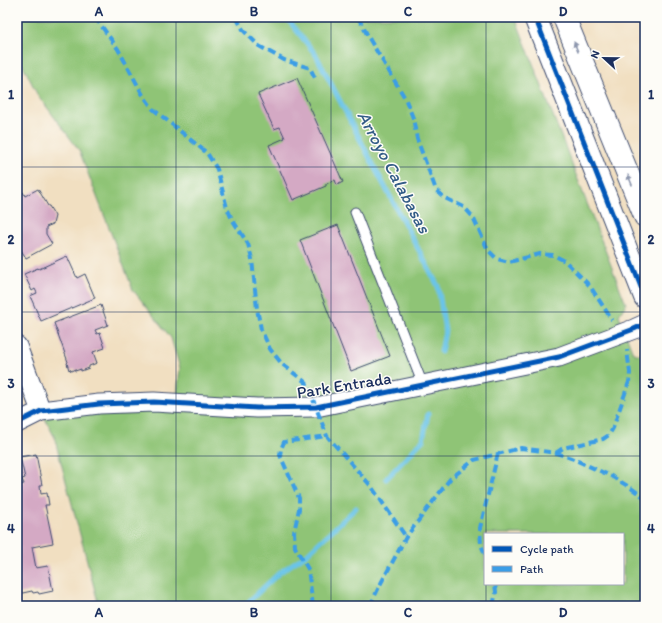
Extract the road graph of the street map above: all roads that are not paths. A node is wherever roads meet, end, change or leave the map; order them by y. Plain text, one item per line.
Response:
1 (535, 17) edge
2 (564, 17) edge
3 (355, 212) dead end
4 (645, 216) edge
5 (645, 297) edge
6 (645, 324) edge
7 (17, 346) edge
8 (423, 385) junction
9 (41, 411) junction
10 (17, 423) edge

1 - 5 street
4 -> 2 street
3 - 8 lane
6 - 8 street, Park Entrada
7 - 9 street
8 - 9 street, Park Entrada
9 - 10 street, Park Entrada

